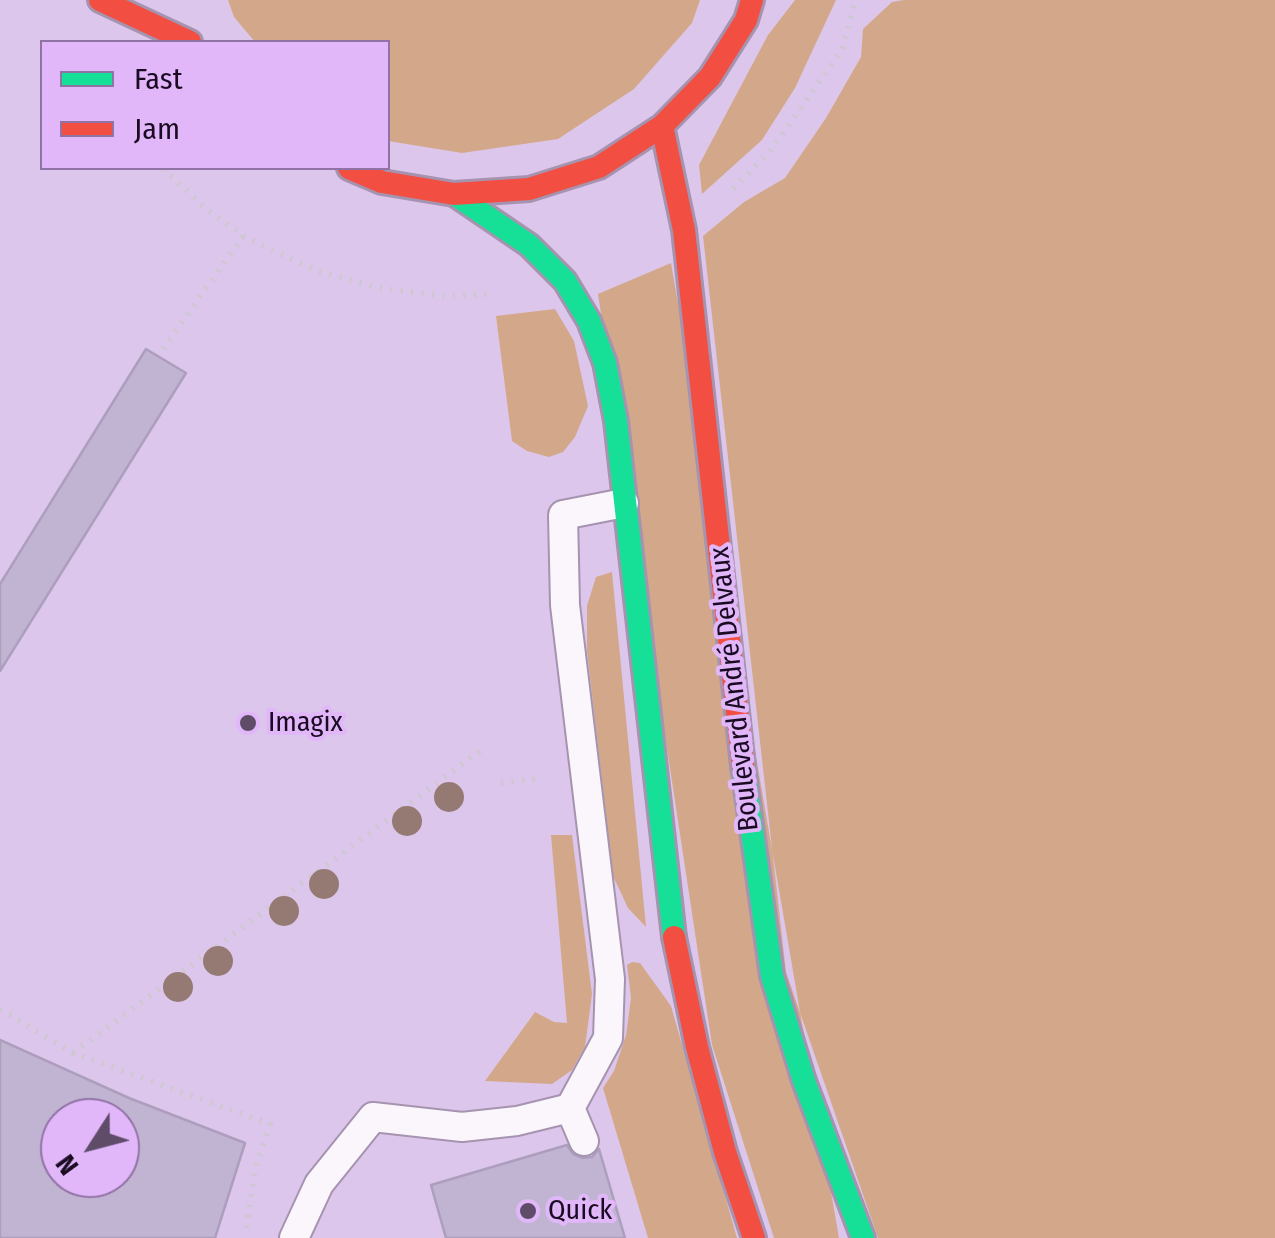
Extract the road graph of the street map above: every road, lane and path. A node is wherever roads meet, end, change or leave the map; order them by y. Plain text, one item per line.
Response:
1 (100, 0) edge
2 (752, 0) edge
3 (195, 14) dead end
4 (186, 40) edge
5 (207, 40) edge
6 (662, 126) junction
7 (354, 170) edge
8 (454, 194) junction
9 (244, 236) dead end
10 (163, 349) dead end
11 (624, 504) junction
12 (480, 752) dead end
13 (0, 1009) edge
14 (73, 1053) junction
15 (570, 1108) junction
16 (584, 1141) dead end
17 (246, 1238) edge
18 (294, 1238) edge
19 (754, 1238) edge
20 (863, 1238) edge

1 - 4 street
2 - 6 street
3 - 5 street
6 - 8 street
6 - 20 street, Boulevard André Delvaux
7 - 8 street
8 - 11 street
9 - 10 path
11 - 15 lane
11 - 19 street
12 - 14 path
13 - 14 path
14 - 17 path
15 - 16 lane
15 - 18 lane

